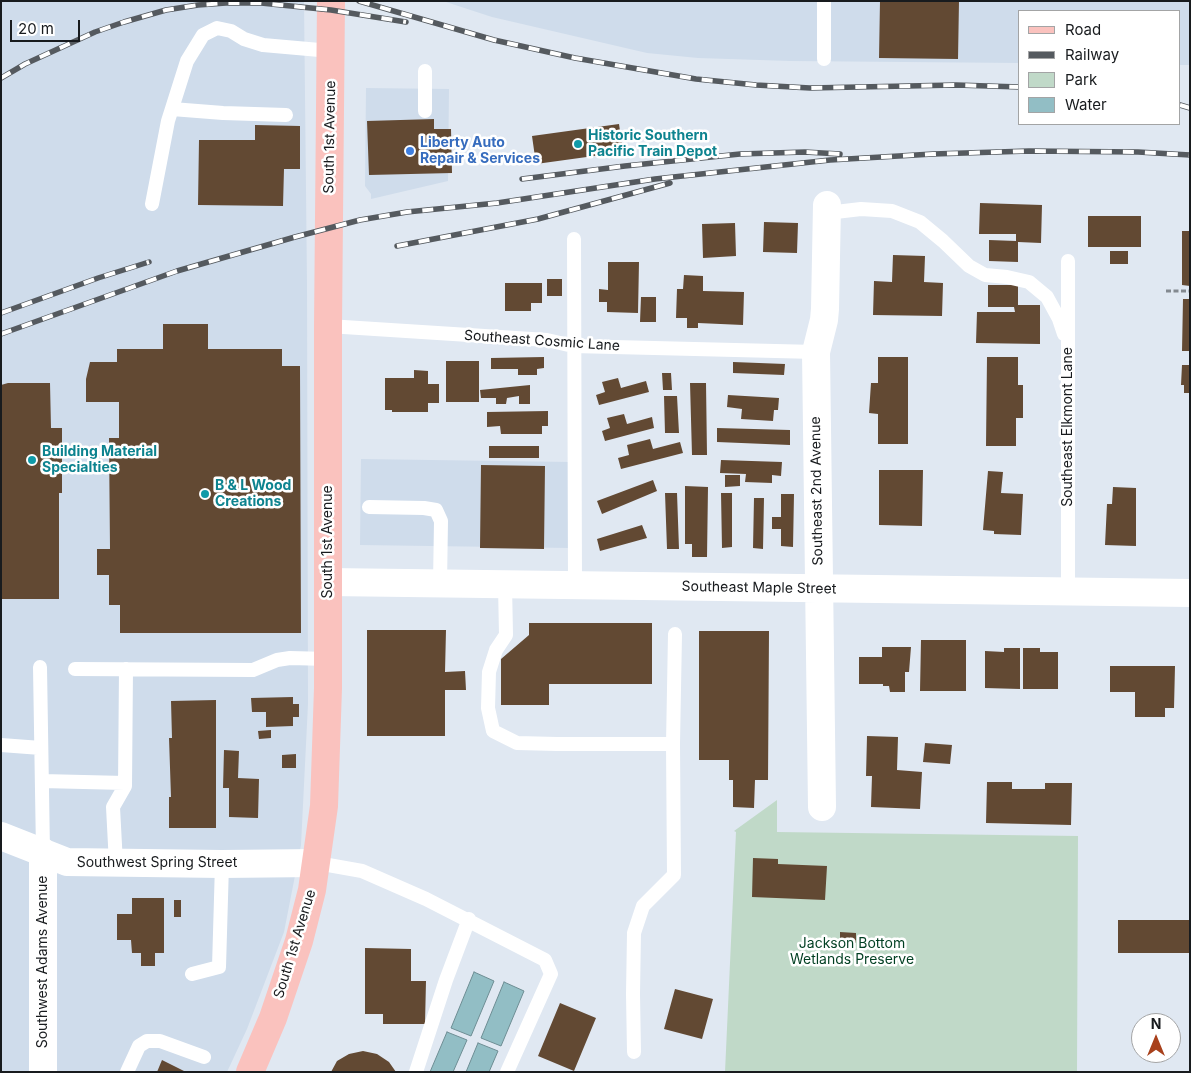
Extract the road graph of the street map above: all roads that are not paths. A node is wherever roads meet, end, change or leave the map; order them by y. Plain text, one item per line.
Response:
1 (332, 1) edge
2 (824, 1) edge
3 (331, 51) junction
4 (824, 59) dead end
5 (425, 72) dead end
6 (172, 109) junction
7 (425, 111) dead end
8 (286, 115) dead end
9 (152, 204) dead end
10 (827, 209) joint
11 (574, 239) dead end
12 (1068, 261) dead end
13 (328, 326) junction
14 (573, 346) junction
15 (1068, 347) junction
16 (816, 352) junction
17 (369, 507) dead end
18 (328, 582) junction
19 (440, 584) junction
20 (506, 585) junction
21 (575, 587) junction
22 (818, 589) junction
23 (1068, 592) junction
24 (1190, 593) edge
25 (675, 634) dead end
26 (328, 659) junction
27 (40, 667) dead end
28 (75, 669) dead end
29 (126, 669) junction
30 (673, 744) junction
31 (1, 746) edge
32 (41, 748) junction
33 (42, 781) junction
34 (125, 783) junction
35 (822, 807) dead end
36 (1, 836) edge
37 (43, 852) junction
38 (317, 862) junction
39 (116, 864) junction
40 (222, 864) junction
41 (469, 919) junction
42 (192, 974) dead end
43 (634, 1052) dead end
44 (204, 1057) dead end
45 (43, 1072) edge
46 (127, 1072) edge
47 (250, 1072) edge
48 (416, 1072) edge
49 (507, 1072) edge

1 - 3 main road, South 1st Avenue
2 - 4 lane
3 - 6 lane
3 - 13 main road, South 1st Avenue
5 - 7 lane
6 - 8 lane
6 - 9 lane
10 - 15 lane
10 - 16 street, Southeast 2nd Avenue
11 - 14 lane
12 - 15 lane, Southeast Elkmont Lane
13 - 14 lane, Southeast Cosmic Lane
13 - 18 main road, South 1st Avenue
14 - 16 lane, Southeast Cosmic Lane
14 - 21 lane
15 - 23 lane, Southeast Elkmont Lane
16 - 22 street, Southeast 2nd Avenue
17 - 19 lane
18 - 19 street, Southeast Maple Street
18 - 26 main road, South 1st Avenue
19 - 20 street, Southeast Maple Street
20 - 21 street, Southeast Maple Street
20 - 30 lane
21 - 22 street, Southeast Maple Street
22 - 23 street, Southeast Maple Street
22 - 35 street, Southeast 2nd Avenue
23 - 24 street, Southeast Maple Street
25 - 30 lane
26 - 29 lane
26 - 38 main road, South 1st Avenue
27 - 32 lane
28 - 29 lane
29 - 34 lane
30 - 43 lane
31 - 32 lane
32 - 33 lane
33 - 34 lane
33 - 37 lane
34 - 39 lane
36 - 37 street, Southwest Spring Street
37 - 39 street, Southwest Spring Street
37 - 45 street, Southwest Adams Avenue
38 - 40 street, Southwest Spring Street
38 - 41 lane
38 - 47 main road, South 1st Avenue
39 - 40 street, Southwest Spring Street
40 - 42 lane
41 - 48 lane
41 - 49 lane
44 - 46 lane

